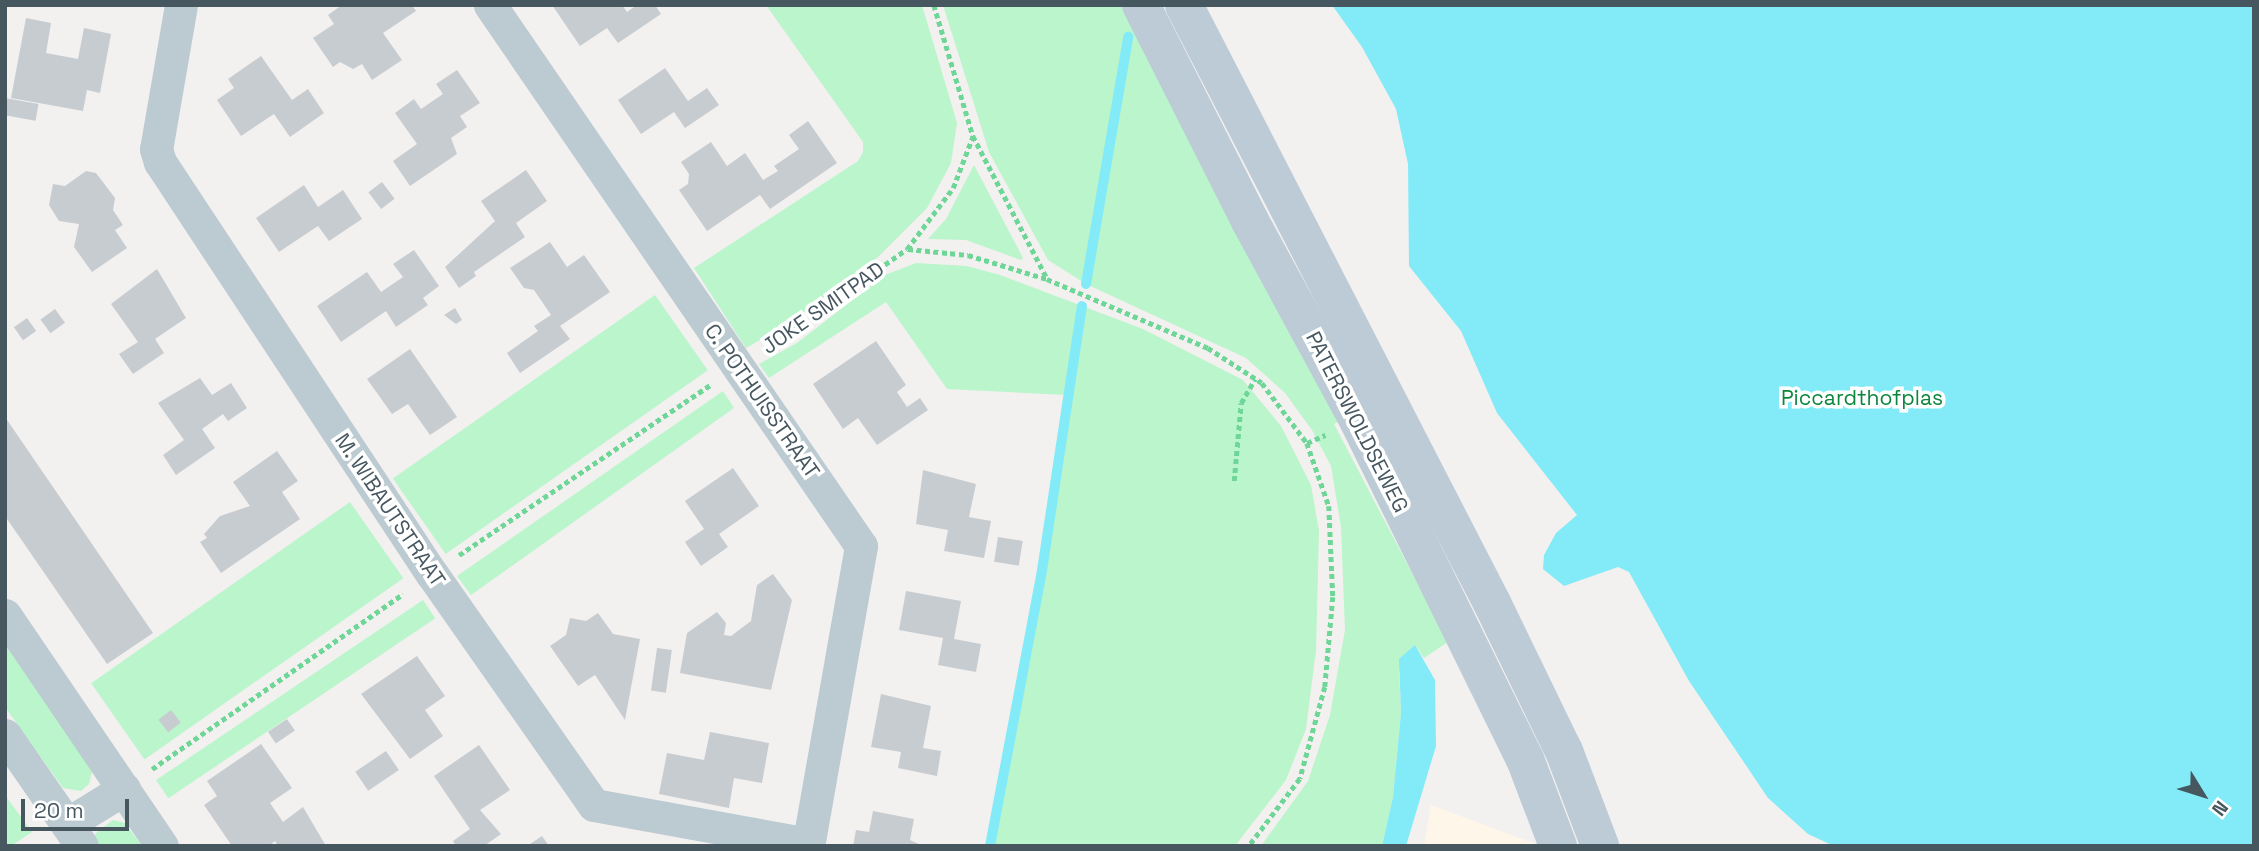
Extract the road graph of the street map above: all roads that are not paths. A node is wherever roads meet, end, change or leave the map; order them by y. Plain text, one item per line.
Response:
1 (181, 5) edge
2 (490, 5) edge
3 (1141, 5) edge
4 (1184, 5) edge
5 (5, 615) edge
6 (5, 734) edge
7 (124, 789) junction
8 (74, 835) edge
9 (808, 845) edge
10 (162, 846) edge
11 (1558, 846) edge
12 (1600, 846) edge

1 - 9 street, M. WIBAUTSTRAAT
2 - 9 street, C. POTHUISSTRAAT
3 - 11 main road, PATERSWOLDSEWEG
4 - 12 main road, PATERSWOLDSEWEG
5 - 7 street
6 - 8 street
7 - 8 street
7 - 10 street

